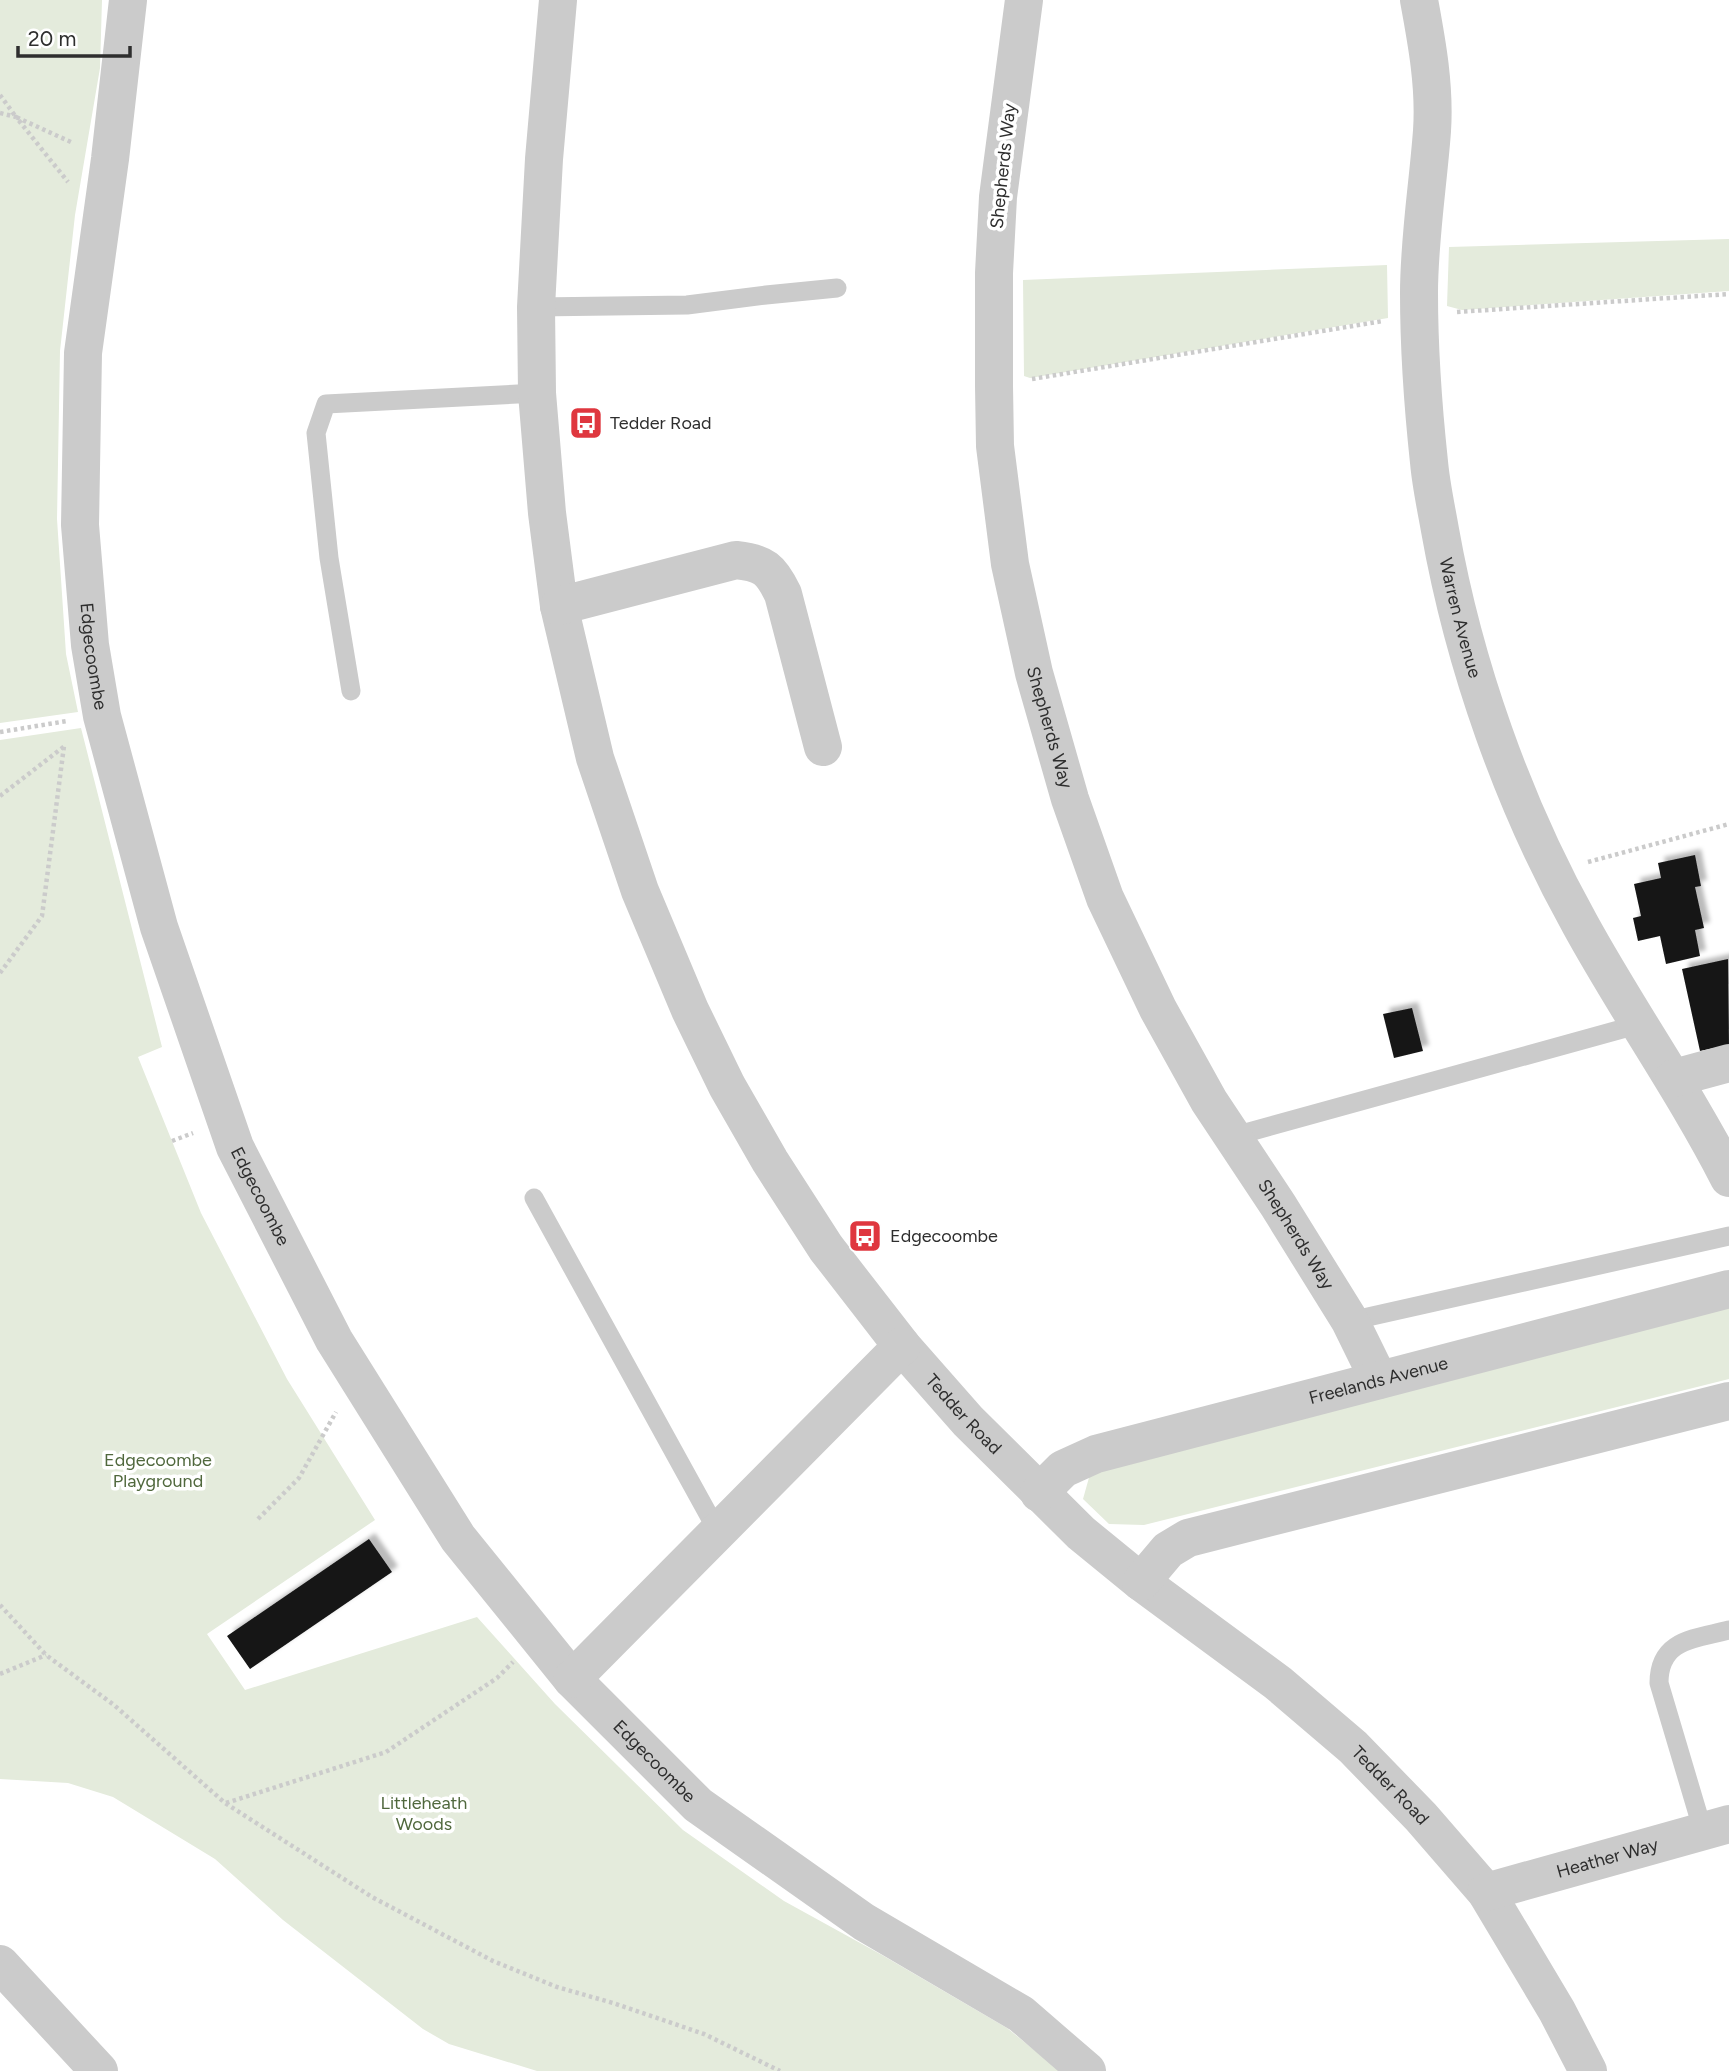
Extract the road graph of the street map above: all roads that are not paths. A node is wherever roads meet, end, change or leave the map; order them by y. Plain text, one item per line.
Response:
1 (128, 0) edge
2 (558, 0) edge
3 (1024, 0) edge
4 (1419, 0) edge
5 (837, 288) dead end
6 (536, 307) junction
7 (537, 393) junction
8 (559, 606) junction
9 (351, 691) dead end
10 (823, 747) dead end
11 (1640, 1024) junction
12 (1729, 1063) edge
13 (1674, 1078) junction
14 (1231, 1137) junction
15 (1729, 1178) edge
16 (534, 1198) dead end
17 (1729, 1236) edge
18 (1729, 1289) edge
19 (1350, 1321) junction
20 (902, 1346) junction
21 (1379, 1380) junction
22 (1729, 1401) edge
23 (1039, 1493) junction
24 (718, 1532) junction
25 (1142, 1582) junction
26 (1729, 1630) edge
27 (572, 1679) junction
28 (1716, 1827) edge
29 (1486, 1892) junction
30 (0, 1964) edge
31 (99, 2071) edge
32 (1087, 2071) edge
33 (1588, 2071) edge

1 - 27 street, Edgecoombe
2 - 6 street, Tedder Road
3 - 14 street, Shepherds Way
4 - 11 street, Warren Avenue
5 - 6 lane
6 - 7 street, Tedder Road
7 - 8 street, Tedder Road
7 - 9 lane
8 - 10 street
8 - 20 street, Tedder Road
11 - 13 street, Warren Avenue
11 - 14 lane
12 - 13 street
13 - 15 street, Warren Avenue
14 - 19 street, Shepherds Way
16 - 24 lane
17 - 19 lane
18 - 21 street, Freelands Avenue
19 - 21 street, Shepherds Way
20 - 23 street, Tedder Road
20 - 24 street
21 - 23 street, Freelands Avenue
22 - 25 street
23 - 25 street, Tedder Road
24 - 27 street
25 - 29 street, Tedder Road
26 - 28 lane
27 - 32 street, Edgecoombe
28 - 29 street, Heather Way
29 - 33 street, Tedder Road
30 - 31 street

